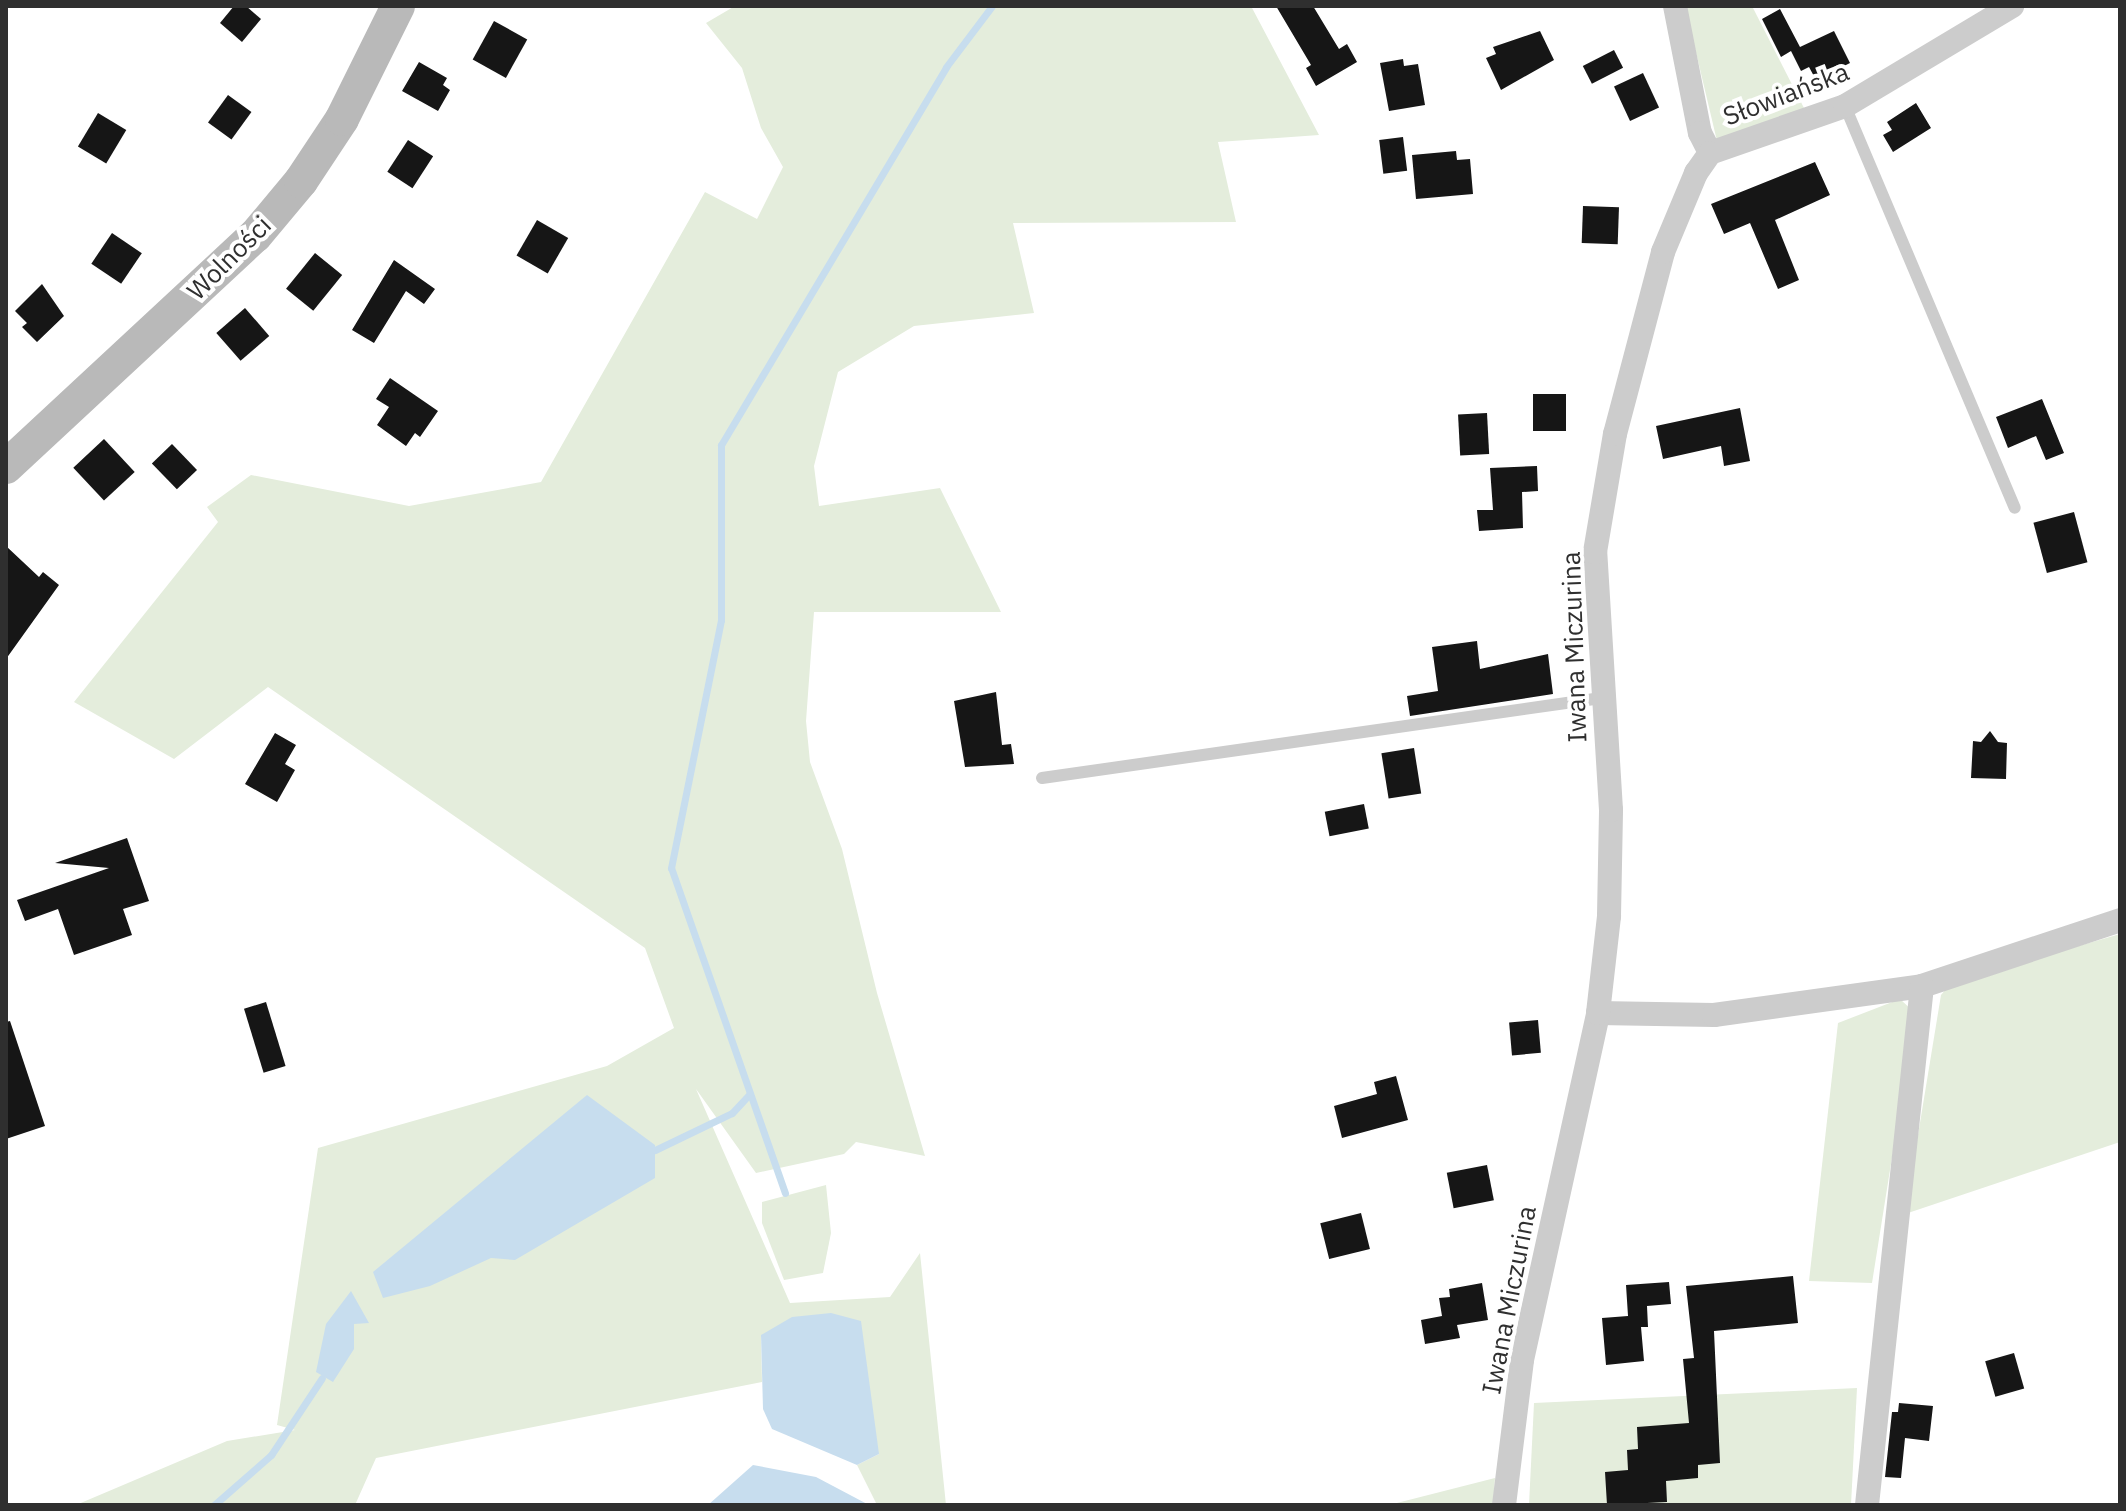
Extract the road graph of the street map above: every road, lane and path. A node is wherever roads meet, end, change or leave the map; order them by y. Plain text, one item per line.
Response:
1 (398, 6) edge
2 (1675, 6) edge
3 (2012, 6) edge
4 (1845, 106) junction
5 (1710, 153) junction
6 (6, 467) edge
7 (2015, 508) dead end
8 (1601, 698) junction
9 (1042, 778) dead end
10 (2120, 920) edge
11 (1922, 986) junction
12 (1598, 1013) junction
13 (1504, 1505) edge
14 (1867, 1505) edge

1 - 6 street, Wolności
2 - 5 street, Słowiańska
3 - 4 street, Słowiańska
4 - 5 street, Słowiańska
4 - 7 lane
5 - 8 street, Iwana Miczurina
8 - 9 lane
8 - 12 street, Iwana Miczurina
10 - 11 street
11 - 12 street
11 - 14 street
12 - 13 street, Iwana Miczurina

